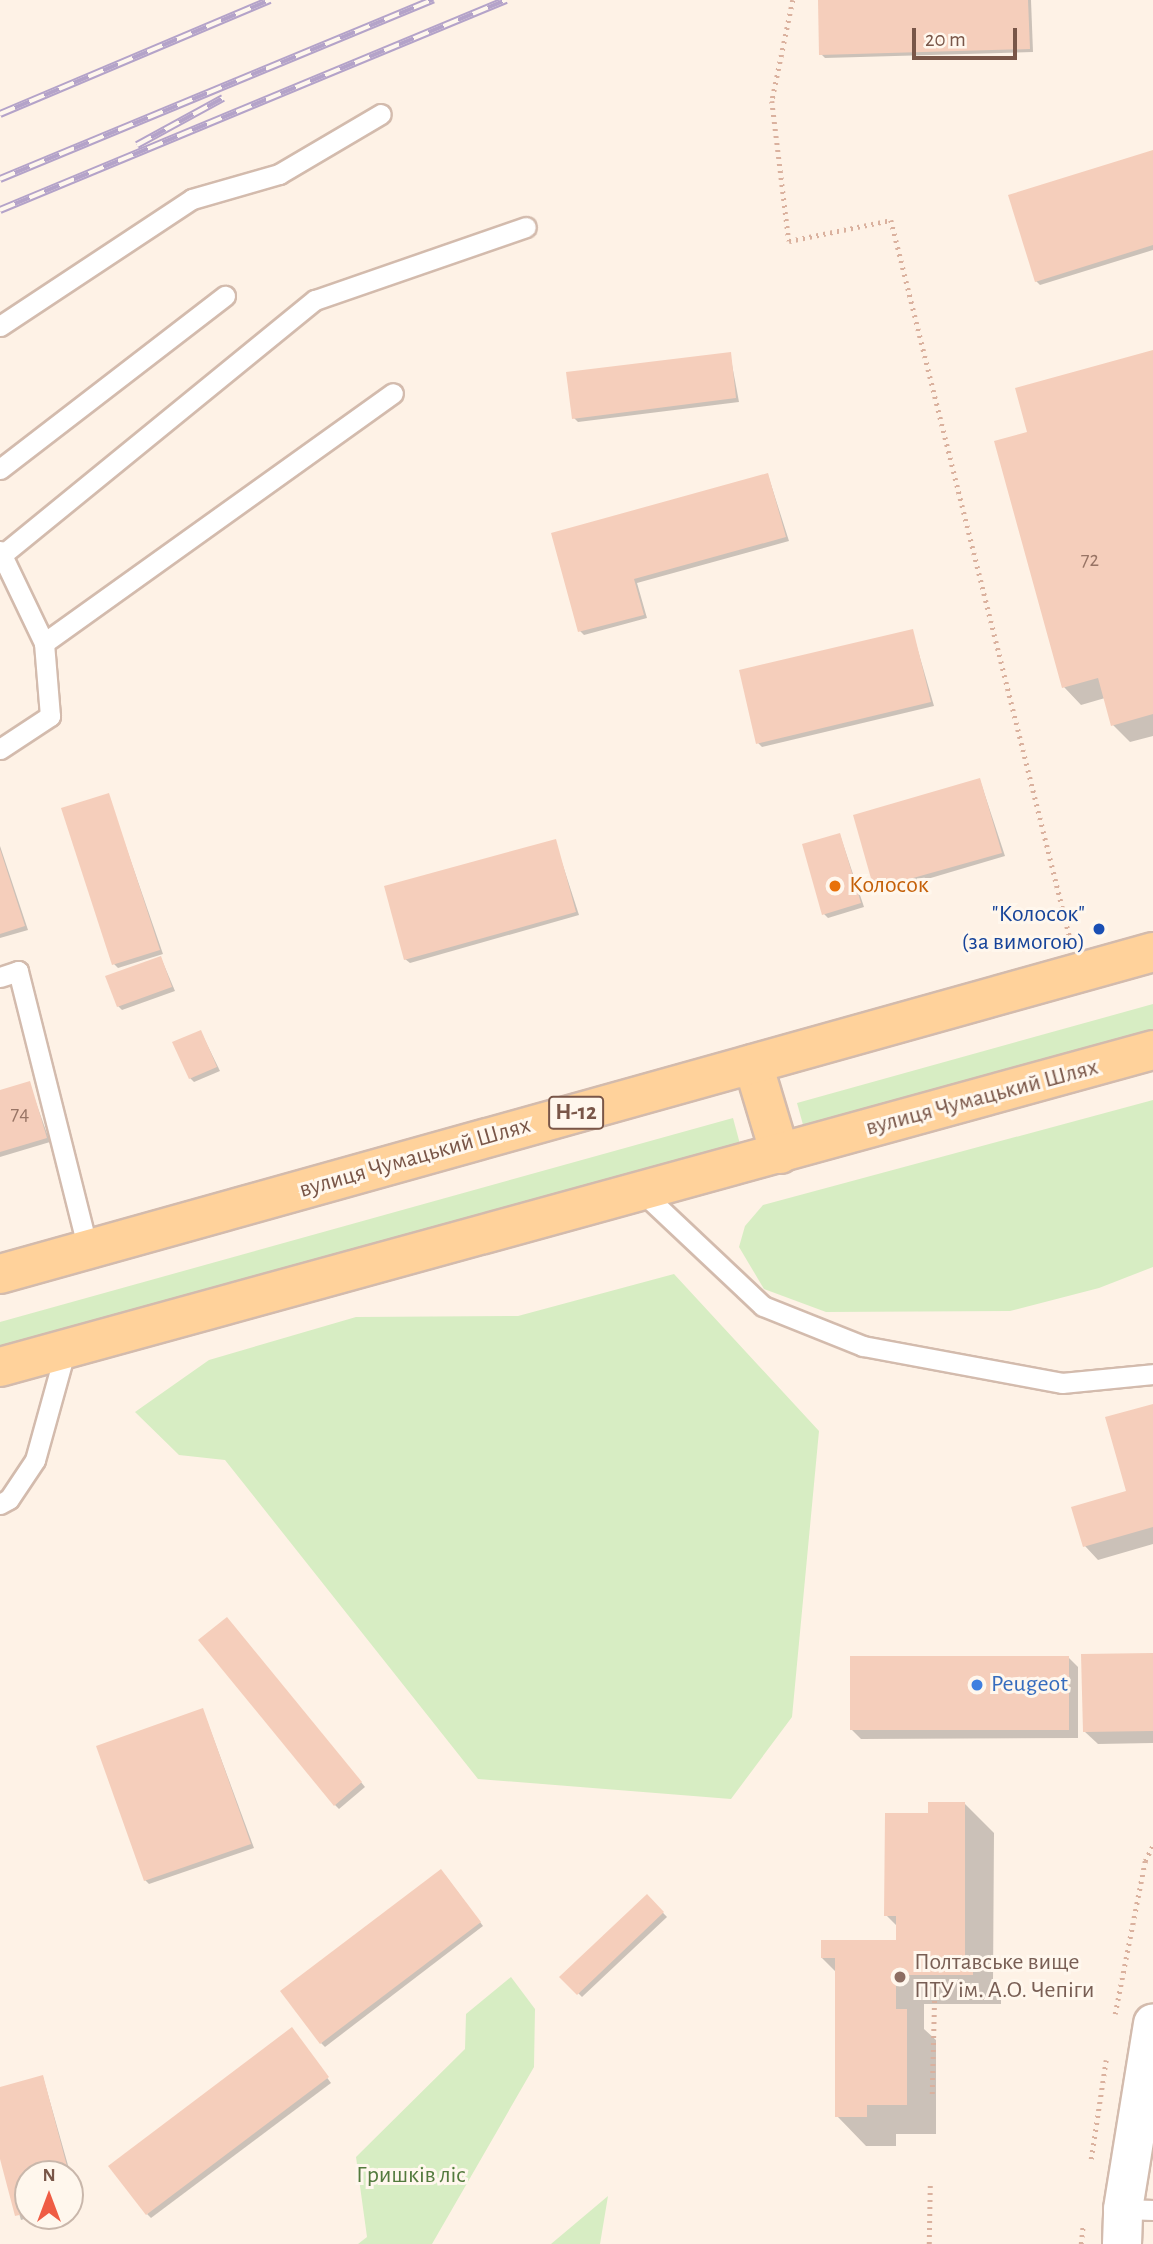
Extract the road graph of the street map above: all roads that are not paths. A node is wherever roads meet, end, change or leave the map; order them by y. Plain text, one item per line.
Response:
1 (381, 114) dead end
2 (526, 227) dead end
3 (225, 296) dead end
4 (0, 326) edge
5 (393, 393) dead end
6 (0, 468) edge
7 (1, 553) edge
8 (44, 643) junction
9 (0, 749) edge
10 (1153, 952) edge
11 (0, 977) edge
12 (1153, 1050) edge
13 (753, 1064) junction
14 (780, 1154) junction
15 (642, 1192) junction
16 (88, 1250) junction
17 (0, 1274) edge
18 (66, 1348) junction
19 (0, 1367) edge
20 (1153, 1374) edge
21 (0, 1504) edge
22 (1153, 2023) edge
23 (1133, 2221) edge

1 - 4 lane
2 - 7 lane
3 - 6 lane
5 - 8 lane
7 - 8 lane
8 - 9 lane
10 - 13 main road, вулиця Чумацький Шлях / Н-12
11 - 16 lane
12 - 14 main road, вулиця Чумацький Шлях
13 - 14 main road
13 - 16 main road, вулиця Чумацький Шлях / Н-12
14 - 15 main road, вулиця Чумацький Шлях
15 - 18 main road, вулиця Чумацький Шлях
15 - 20 lane
16 - 17 main road, вулиця Чумацький Шлях / Н-12
18 - 19 main road, вулиця Чумацький Шлях
18 - 21 lane
22 - 23 street

